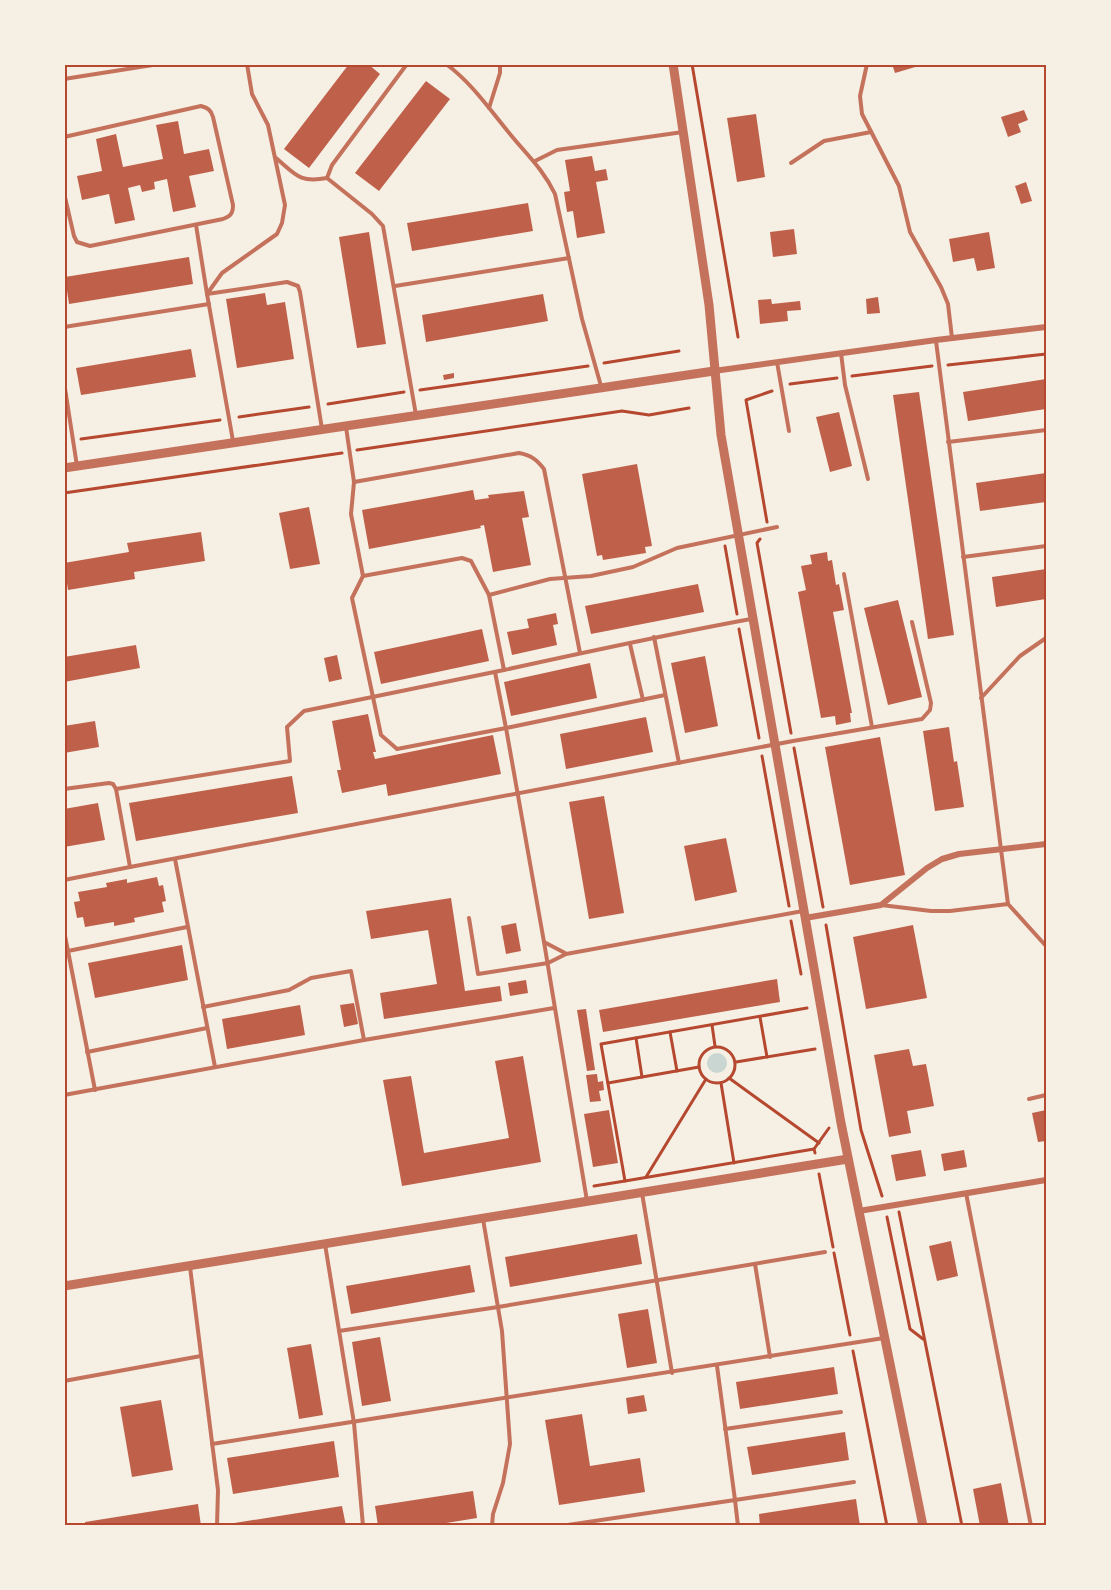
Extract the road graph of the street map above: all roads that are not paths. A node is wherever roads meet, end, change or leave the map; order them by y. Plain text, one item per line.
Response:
1 (159, 64) edge
2 (247, 64) edge
3 (407, 64) edge
4 (446, 64) edge
5 (500, 64) edge
6 (673, 64) edge
7 (867, 64) edge
8 (64, 79) edge
9 (489, 108) junction
10 (684, 132) junction
11 (871, 132) junction
12 (64, 137) edge
13 (276, 158) junction
14 (535, 161) junction
15 (791, 163) dead end
16 (327, 178) junction
17 (64, 194) edge
18 (195, 225) junction
19 (569, 258) junction
20 (395, 286) junction
21 (207, 294) junction
22 (209, 304) junction
23 (64, 327) edge
24 (1047, 327) edge
25 (952, 338) junction
26 (936, 340) junction
27 (840, 353) junction
28 (777, 361) junction
29 (714, 371) junction
30 (64, 382) edge
31 (601, 388) junction
32 (417, 416) junction
33 (346, 426) junction
34 (322, 430) junction
35 (1047, 430) edge
36 (789, 431) dead end
37 (233, 442) junction
38 (948, 442) junction
39 (77, 466) junction
40 (64, 468) edge
41 (868, 479) dead end
42 (354, 482) junction
43 (777, 527) dead end
44 (738, 536) junction
45 (1047, 546) edge
46 (963, 557) junction
47 (843, 574) dead end
48 (363, 576) junction
49 (566, 578) junction
50 (489, 595) junction
51 (753, 619) junction
52 (912, 622) dead end
53 (654, 637) junction
54 (1047, 638) edge
55 (630, 644) junction
56 (580, 653) junction
57 (504, 670) junction
58 (495, 672) junction
59 (666, 695) junction
60 (374, 696) junction
61 (981, 698) junction
62 (643, 700) junction
63 (872, 727) junction
64 (506, 728) junction
65 (775, 745) junction
66 (679, 763) junction
67 (64, 789) edge
68 (116, 789) junction
69 (519, 794) junction
70 (1047, 844) edge
71 (1000, 849) junction
72 (175, 859) junction
73 (130, 867) junction
74 (64, 880) edge
75 (1008, 904) junction
76 (880, 905) junction
77 (805, 915) junction
78 (469, 918) dead end
79 (187, 927) junction
80 (64, 931) edge
81 (544, 942) junction
82 (1047, 946) edge
83 (66, 952) edge
84 (566, 954) junction
85 (548, 963) junction
86 (203, 1007) junction
87 (554, 1008) junction
88 (207, 1028) junction
89 (364, 1040) junction
90 (87, 1052) junction
91 (215, 1067) junction
92 (95, 1090) junction
93 (64, 1095) edge
94 (1047, 1095) edge
95 (1029, 1099) dead end
96 (848, 1159) junction
97 (1047, 1180) edge
98 (642, 1192) junction
99 (966, 1192) junction
100 (587, 1202) junction
101 (859, 1210) junction
102 (483, 1218) junction
103 (325, 1243) junction
104 (825, 1252) dead end
105 (755, 1264) junction
106 (190, 1265) junction
107 (657, 1280) junction
108 (64, 1286) edge
109 (498, 1307) junction
110 (339, 1331) junction
111 (885, 1337) junction
112 (201, 1356) junction
113 (770, 1357) junction
114 (717, 1365) junction
115 (672, 1372) junction
116 (64, 1381) edge
117 (507, 1399) junction
118 (841, 1412) dead end
119 (354, 1423) junction
120 (725, 1430) junction
121 (212, 1444) junction
122 (854, 1482) dead end
123 (735, 1500) junction
124 (218, 1526) edge
125 (363, 1526) edge
126 (492, 1526) edge
127 (561, 1526) edge
128 (738, 1526) edge
129 (923, 1526) edge
130 (1031, 1526) edge

1 - 8 lane
2 - 13 lane
3 - 16 lane
4 - 9 lane
5 - 9 lane
6 - 10 street
7 - 11 lane
9 - 14 lane
10 - 14 lane
10 - 29 street
11 - 15 lane
11 - 25 lane
12 - 18 lane
13 - 16 lane
13 - 21 lane
14 - 19 lane
16 - 20 lane
17 - 18 lane
18 - 21 lane
19 - 20 lane
19 - 31 lane
20 - 32 lane
21 - 22 lane
21 - 34 lane
22 - 23 lane
22 - 37 lane
24 - 25 street
25 - 26 street
26 - 27 street
26 - 38 lane
27 - 28 street
27 - 41 lane
28 - 29 street
28 - 36 lane
29 - 31 street
29 - 44 street
30 - 39 lane
31 - 32 street
32 - 33 street
33 - 34 street
33 - 42 lane
34 - 37 street
35 - 38 lane
37 - 39 street
38 - 46 lane
39 - 40 street
42 - 48 lane
42 - 49 lane
43 - 44 lane
44 - 49 lane
44 - 51 street
45 - 46 lane
46 - 61 lane
47 - 63 lane
48 - 50 lane
48 - 60 lane
49 - 50 lane
49 - 56 lane
50 - 57 lane
51 - 53 lane
51 - 65 street
52 - 63 lane
53 - 55 lane
53 - 59 lane
54 - 61 lane
55 - 56 lane
55 - 62 lane
56 - 57 lane
57 - 58 lane
58 - 60 lane
58 - 64 lane
59 - 62 lane
59 - 66 lane
60 - 64 lane
60 - 68 lane
61 - 71 lane
62 - 64 lane
63 - 65 lane
64 - 69 lane
65 - 66 lane
65 - 77 street
66 - 69 lane
67 - 68 lane
68 - 73 lane
69 - 72 lane
69 - 81 lane
70 - 71 street
71 - 75 lane
71 - 76 street
72 - 73 lane
72 - 79 lane
73 - 74 lane
75 - 76 lane
75 - 82 lane
76 - 77 street
77 - 84 lane
77 - 96 street
78 - 85 lane
79 - 83 lane
79 - 86 lane
80 - 83 lane
81 - 84 lane
81 - 85 lane
83 - 90 lane
84 - 85 lane
85 - 87 lane
86 - 88 lane
86 - 89 lane
87 - 89 lane
87 - 100 lane
88 - 90 lane
88 - 91 lane
89 - 91 lane
90 - 92 lane
91 - 92 lane
92 - 93 lane
94 - 95 lane
96 - 98 street
96 - 101 street
97 - 99 street
98 - 100 street
98 - 107 lane
99 - 101 street
99 - 130 lane
100 - 102 street
101 - 111 street
102 - 103 street
102 - 109 lane
103 - 106 street
103 - 110 lane
104 - 105 lane
105 - 107 lane
105 - 113 lane
106 - 108 street
106 - 112 lane
107 - 109 lane
107 - 115 lane
109 - 110 lane
109 - 117 lane
110 - 119 lane
111 - 113 lane
111 - 129 street
112 - 116 lane
112 - 121 lane
113 - 114 lane
114 - 115 lane
114 - 120 lane
115 - 117 lane
117 - 119 lane
117 - 126 lane
118 - 120 lane
119 - 121 lane
119 - 125 lane
120 - 123 lane
121 - 124 lane
122 - 123 lane
123 - 127 lane
123 - 128 lane

